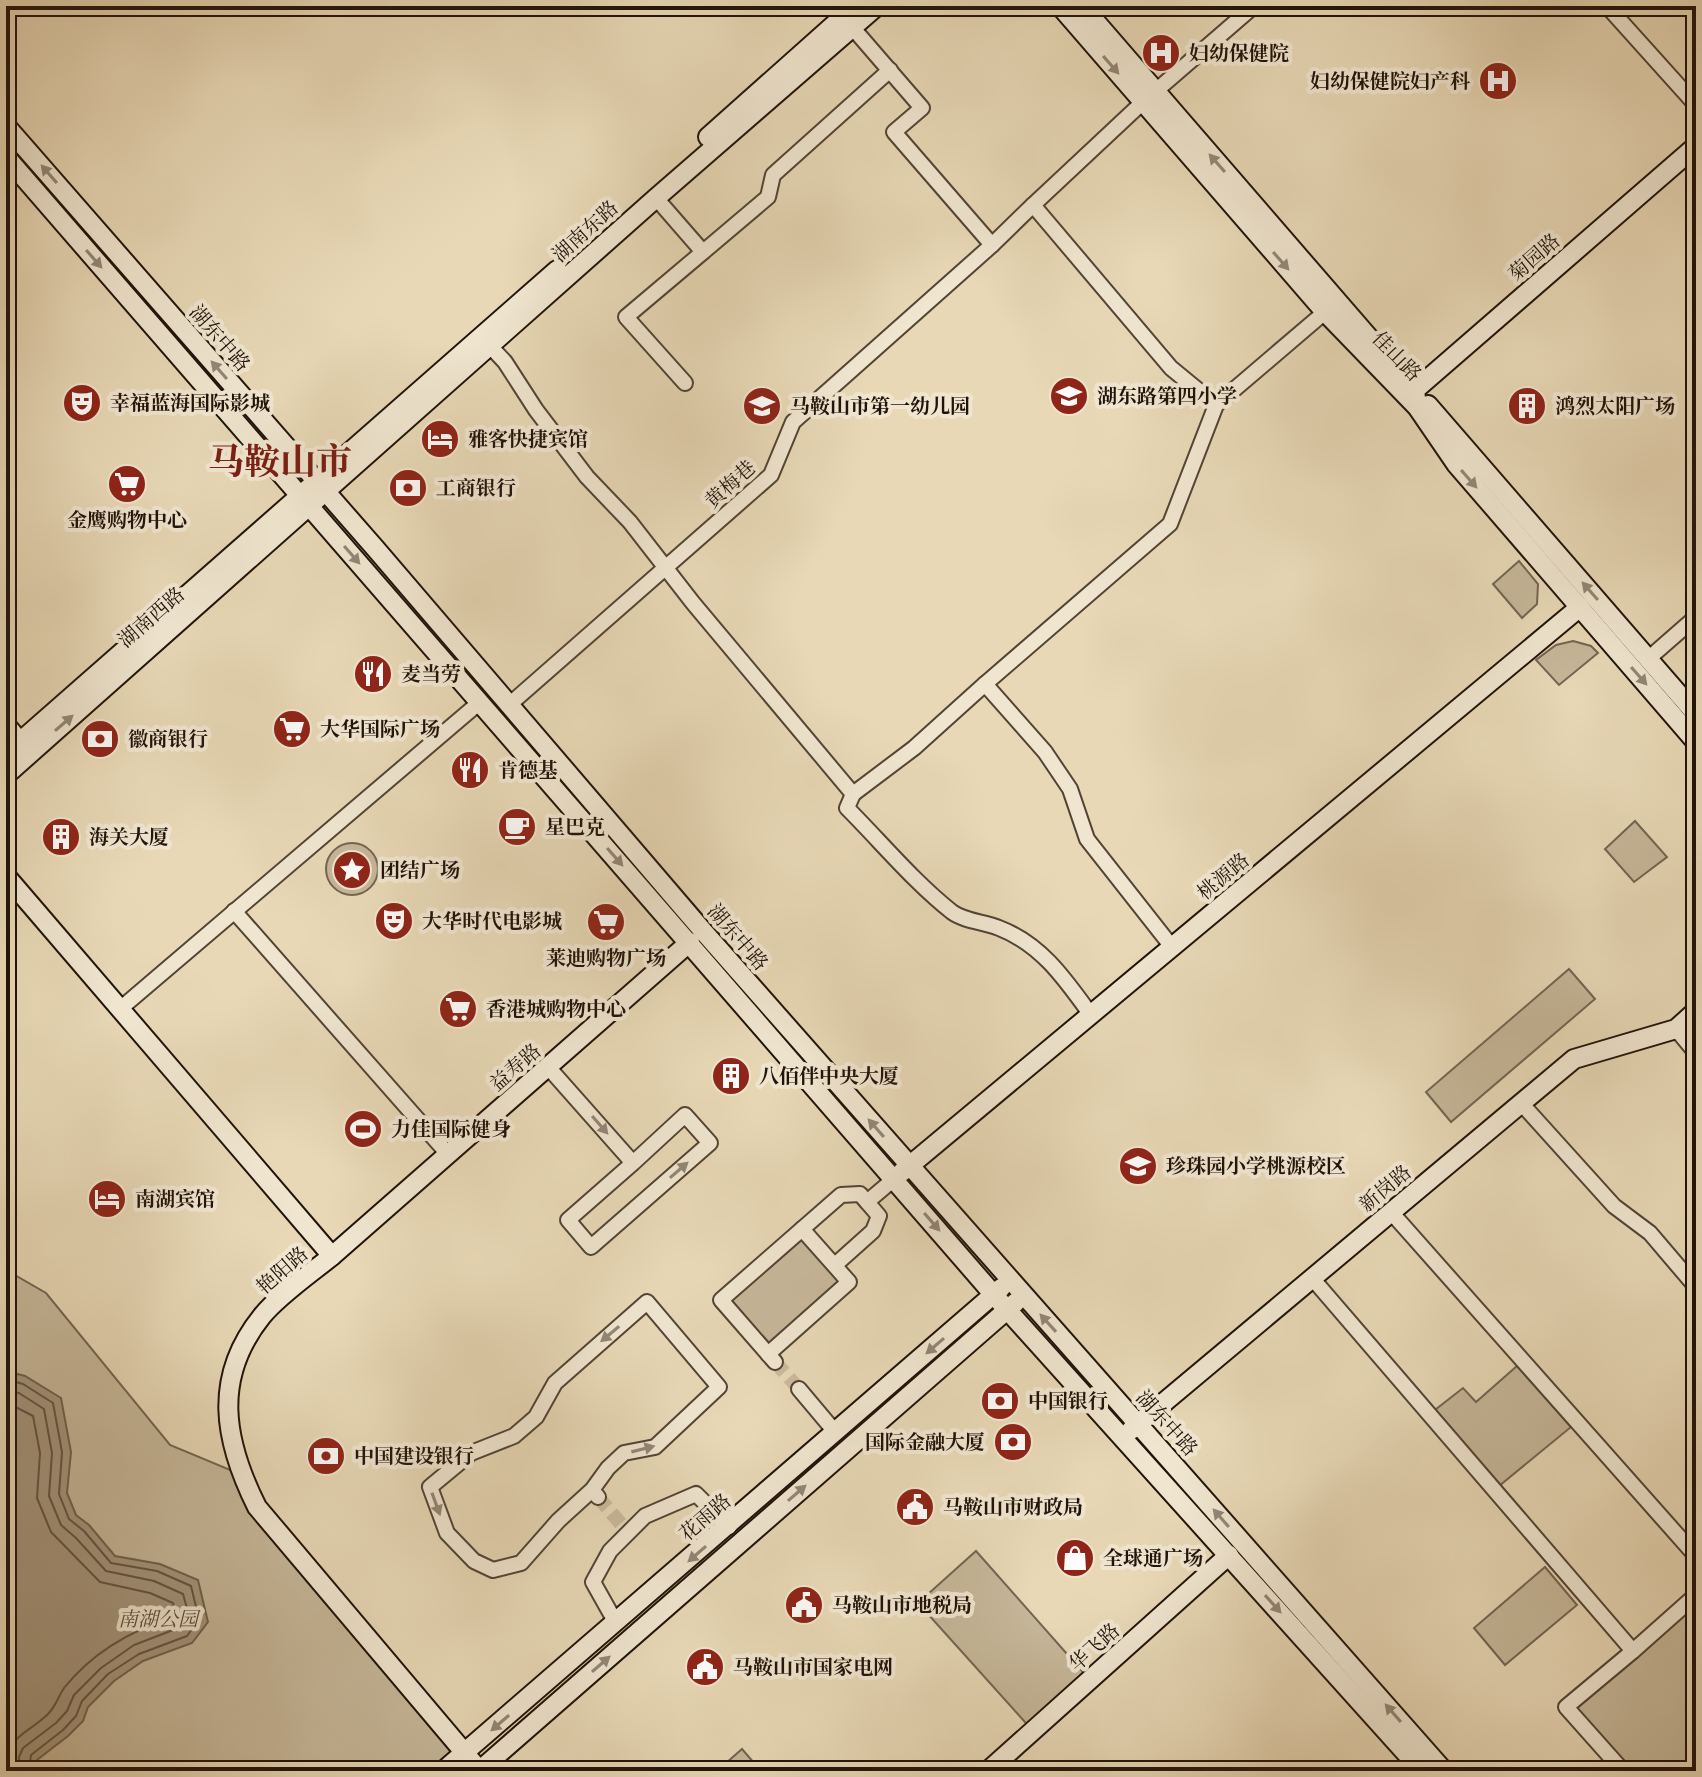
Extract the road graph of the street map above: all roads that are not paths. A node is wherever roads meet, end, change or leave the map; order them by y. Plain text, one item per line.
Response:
1 (855, 6) edge
2 (877, 6) edge
3 (1060, 6) edge
4 (1082, 6) edge
5 (1254, 6) edge
6 (1607, 6) edge
7 (852, 27) junction
8 (890, 70) junction
9 (1150, 97) junction
10 (1696, 105) edge
11 (6, 126) edge
12 (1696, 146) edge
13 (6, 157) edge
14 (656, 198) junction
15 (1033, 205) junction
16 (992, 245) junction
17 (703, 252) junction
18 (1325, 312) junction
19 (490, 346) junction
20 (685, 383) dead end
21 (1416, 399) junction
22 (1216, 405) junction
23 (321, 487) junction
24 (305, 502) junction
25 (665, 567) junction
26 (1580, 607) junction
27 (1696, 617) edge
28 (1648, 659) junction
29 (985, 684) junction
30 (480, 702) junction
31 (509, 705) junction
32 (1696, 714) edge
33 (6, 725) edge
34 (1696, 742) edge
35 (13, 748) edge
36 (6, 775) edge
37 (853, 794) junction
38 (6, 876) edge
39 (234, 911) junction
40 (690, 942) junction
41 (1172, 947) junction
42 (120, 1009) junction
43 (1696, 1011) edge
44 (1091, 1015) junction
45 (1676, 1029) junction
46 (1696, 1053) edge
47 (548, 1067) junction
48 (1521, 1103) junction
49 (448, 1154) junction
50 (633, 1163) junction
51 (909, 1166) junction
52 (894, 1179) junction
53 (867, 1202) junction
54 (1391, 1212) junction
55 (802, 1229) junction
56 (332, 1256) junction
57 (835, 1265) junction
58 (1312, 1278) junction
59 (1009, 1280) junction
60 (1696, 1287) edge
61 (994, 1295) junction
62 (1023, 1296) junction
63 (1007, 1310) junction
64 (799, 1389) tunnel mouth
65 (1138, 1424) junction
66 (836, 1433) junction
67 (1122, 1437) junction
68 (595, 1493) joint
69 (729, 1527) junction
70 (1229, 1555) junction
71 (1696, 1556) edge
72 (1696, 1595) edge
73 (616, 1623) junction
74 (1633, 1651) junction
75 (465, 1752) junction
76 (443, 1771) edge
77 (479, 1771) edge
78 (988, 1771) edge
79 (1422, 1771) edge
80 (1444, 1771) edge
81 (1623, 1771) edge

1 - 23 street
2 - 7 street, 湖南东路
3 -> 9 street, 佳山路
4 - 9 street, 佳山路
5 - 9 street
6 - 10 street
7 - 8 street
7 - 14 street, 湖南东路
8 - 16 street
8 - 17 street
9 - 15 street
9 -> 18 street, 佳山路
21 -> 9 street, 佳山路
23 -> 11 street, 湖东中路
12 - 21 street, 菊园路
13 -> 24 street, 湖东中路
14 - 17 street
14 - 19 street, 湖南东路
15 - 16 street, 黄梅巷
15 - 22 street
16 - 25 street, 黄梅巷
17 - 20 street
18 - 21 street, 佳山路
18 - 22 street
19 - 23 street, 湖南东路
19 - 25 street
21 -> 26 street, 佳山路
28 -> 21 street, 佳山路
22 - 29 street
23 - 24 street
23 - 31 street, 湖东中路
24 -> 30 street, 湖东中路
24 - 35 street, 湖南西路
36 -> 24 street, 湖南西路
25 - 31 street, 黄梅巷
25 - 37 street
26 -> 34 street, 佳山路
26 - 41 street, 桃源路
27 - 28 street
28 - 32 street, 佳山路
29 - 37 street
29 - 41 street
30 - 39 street
30 -> 40 street, 湖东中路
51 -> 31 street, 湖东中路
33 - 35 street
37 - 44 street
38 - 42 street, 艳阳路
39 - 42 street
39 - 49 street
40 - 47 street, 益寿路
40 - 52 street, 湖东中路
41 - 44 street, 桃源路
42 - 56 street, 艳阳路
43 - 45 street, 新岗路
44 - 51 street, 桃源路
45 - 46 street
45 - 48 street, 新岗路
47 - 49 street, 益寿路
47 -> 50 street
48 - 54 street, 新岗路
48 - 60 street
49 - 56 street, 益寿路
50 -> 50 street
51 - 52 street, 桃源路
51 - 59 street, 湖东中路
52 - 53 street
52 -> 61 street, 湖东中路
53 - 55 street
53 - 57 street
54 - 58 street, 新岗路
54 - 71 street
55 - 57 street
55 - 57 street
56 - 75 street, 艳阳路
58 - 65 street, 新岗路
58 - 74 street
59 - 61 street, 花雨路
59 - 62 street, 湖东中路
61 - 63 street, 湖东中路
61 -> 66 street, 花雨路
62 - 63 street
65 -> 62 street, 湖东中路
63 - 67 street, 湖东中路
77 -> 63 street
64 - 66 street
65 - 67 street, 新岗路
80 -> 65 street, 湖东中路
66 - 69 street, 花雨路
67 - 70 street, 湖东中路
68 -> 68 street
69 -> 73 street, 花雨路
69 - 73 street
70 - 78 street, 华飞路
70 -> 79 street, 湖东中路
72 - 74 street
73 -> 75 street, 花雨路
74 - 81 street
75 - 76 street, 花雨路
75 - 77 street, 艳阳路

